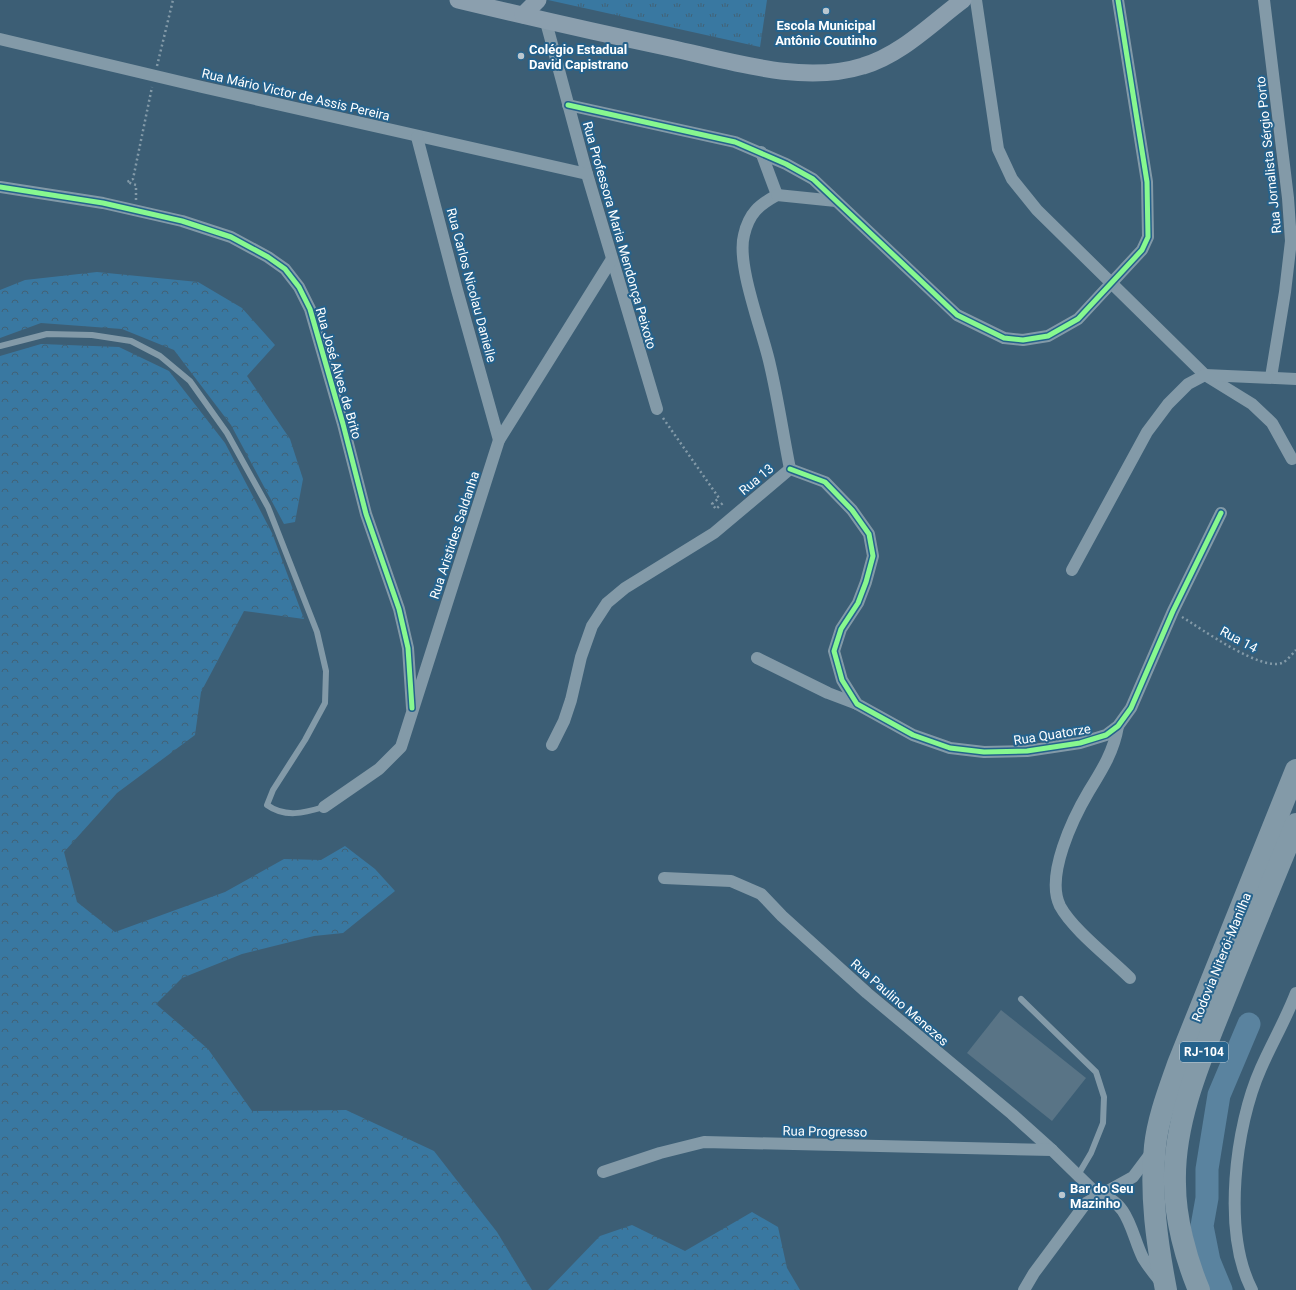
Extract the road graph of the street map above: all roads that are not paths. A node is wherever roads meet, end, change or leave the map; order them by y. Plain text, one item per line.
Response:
1 (458, 0) edge
2 (538, 0) edge
3 (963, 0) edge
4 (976, 0) edge
5 (1118, 0) edge
6 (1264, 0) edge
7 (523, 16) junction
8 (546, 22) junction
9 (0, 39) edge
10 (568, 105) junction
11 (417, 137) junction
12 (761, 152) junction
13 (587, 174) junction
14 (0, 187) edge
15 (777, 195) junction
16 (836, 201) junction
17 (612, 259) junction
18 (1112, 284) junction
19 (0, 346) edge
20 (1205, 375) junction
21 (1271, 377) junction
22 (1296, 379) edge
23 (657, 409) road end
24 (500, 440) junction
25 (1292, 459) dead end
26 (790, 469) junction
27 (1220, 513) dead end
28 (1072, 570) dead end
29 (757, 658) dead end
30 (857, 704) junction
31 (412, 708) junction
32 (1118, 726) junction
33 (552, 745) dead end
34 (1296, 770) edge
35 (324, 807) joint
36 (1296, 824) edge
37 (664, 878) dead end
38 (1130, 978) dead end
39 (1296, 993) edge
40 (1021, 999) dead end
41 (1155, 1145) junction
42 (1052, 1150) junction
43 (603, 1172) dead end
44 (1078, 1175) junction
45 (1098, 1195) junction
46 (1024, 1290) edge
47 (1166, 1290) edge
48 (1199, 1290) edge
49 (1252, 1290) edge

1 - 7 street
2 - 7 street
3 - 8 street
4 - 18 street
5 - 18 street
6 - 21 street, Rua Jornalista Sérgio Porto
7 - 8 street
8 - 10 street, Rua Professora Maria Mendonça Peixoto
9 - 11 street, Rua Mário Victor de Assis Pereira
10 - 12 street
10 - 13 street, Rua Professora Maria Mendonça Peixoto
11 - 13 street, Rua Mário Victor de Assis Pereira
11 - 24 street, Rua Carlos Nicolau Danielle
12 - 15 street
12 - 16 street
13 - 17 street, Rua Professora Maria Mendonça Peixoto
14 - 31 street, Rua José Alves de Brito
15 - 16 street
15 - 26 street, Rua 13
16 - 18 street
17 - 23 street, Rua Professora Maria Mendonça Peixoto
17 - 24 street, Rua Aristides Saldanha
18 - 20 street
19 - 35 lane
20 - 21 street
20 - 25 street
20 - 28 street
21 - 22 street
24 - 31 street, Rua Aristides Saldanha
26 - 30 street, Rua Quatorze
26 - 33 street, Rua 13
27 - 32 street, Rua Quatorze
29 - 30 street
30 - 32 street, Rua Quatorze
31 - 35 street, Rua Aristides Saldanha
32 - 38 street
34 - 41 highway, Rodovia Niterói-Manilha / RJ-104
36 - 48 highway, Rodovia Niterói-Manilha / RJ-104
37 - 42 street, Rua Paulino Menezes
39 - 49 street
40 - 44 lane
41 - 45 street
41 - 47 highway, Rodovia Niterói-Manilha / RJ-104
42 - 43 street, Rua Progresso
42 - 44 street, Rua Paulino Menezes
44 - 45 street, Rua Paulino Menezes
45 - 46 street
45 - 47 street

